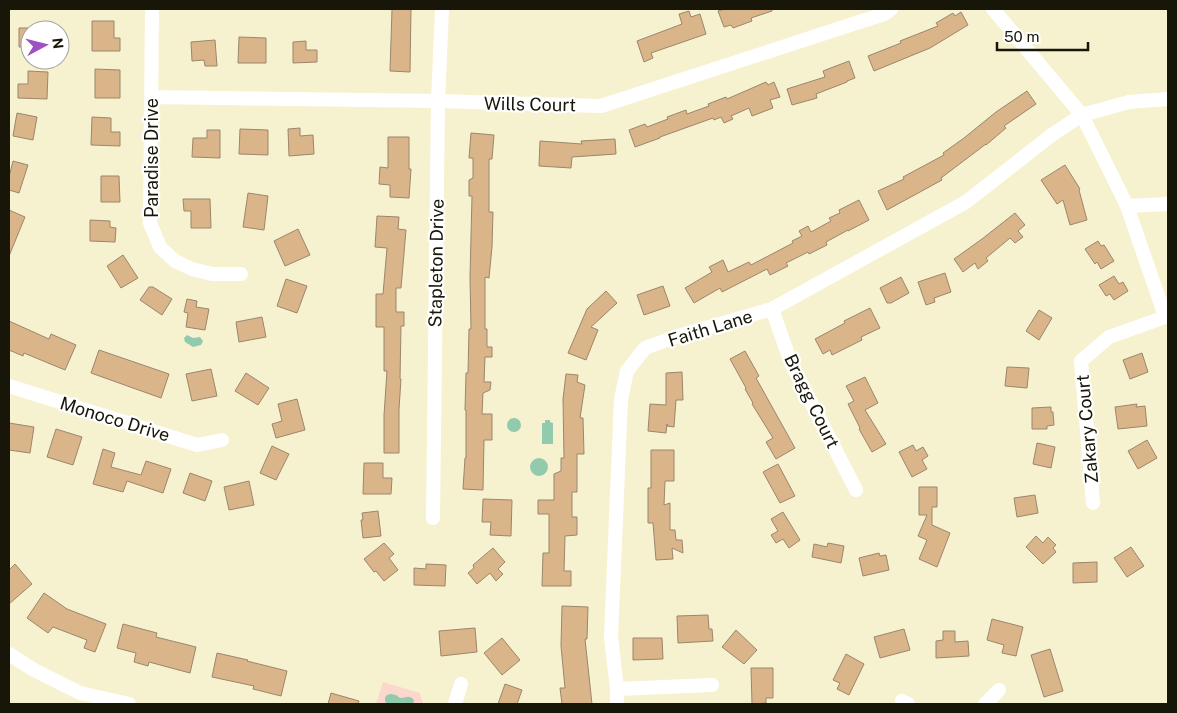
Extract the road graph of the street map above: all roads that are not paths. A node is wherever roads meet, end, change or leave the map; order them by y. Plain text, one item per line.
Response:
1 (152, 9) edge
2 (442, 9) edge
3 (892, 9) edge
4 (993, 9) edge
5 (152, 97) junction
6 (1168, 98) edge
7 (438, 102) junction
8 (1082, 114) junction
9 (1168, 204) edge
10 (1128, 206) junction
11 (241, 274) dead end
12 (772, 309) junction
13 (1167, 316) edge
14 (9, 386) edge
15 (222, 440) dead end
16 (856, 490) dead end
17 (1093, 503) dead end
18 (432, 518) dead end
19 (9, 654) edge
20 (460, 684) dead end
21 (712, 685) dead end
22 (618, 689) junction
23 (999, 690) dead end
24 (78, 699) edge
25 (129, 704) edge
26 (455, 704) edge
27 (617, 704) edge
28 (985, 704) edge

1 - 5 street, Paradise Drive
2 - 7 street, Stapleton Drive
3 - 7 street, Wills Court
4 - 8 street
5 - 7 street, Wills Court
5 - 11 street, Paradise Drive
6 - 8 street
7 - 18 street, Stapleton Drive
8 - 10 street
8 - 12 street, Faith Lane
9 - 10 street
10 - 13 street
12 - 16 street, Bragg Court
12 - 22 street, Faith Lane
13 - 17 street, Zakary Court
14 - 15 street, Monoco Drive
19 - 24 street
20 - 26 street
21 - 22 street
22 - 27 street, Faith Lane
23 - 28 street
24 - 25 street

